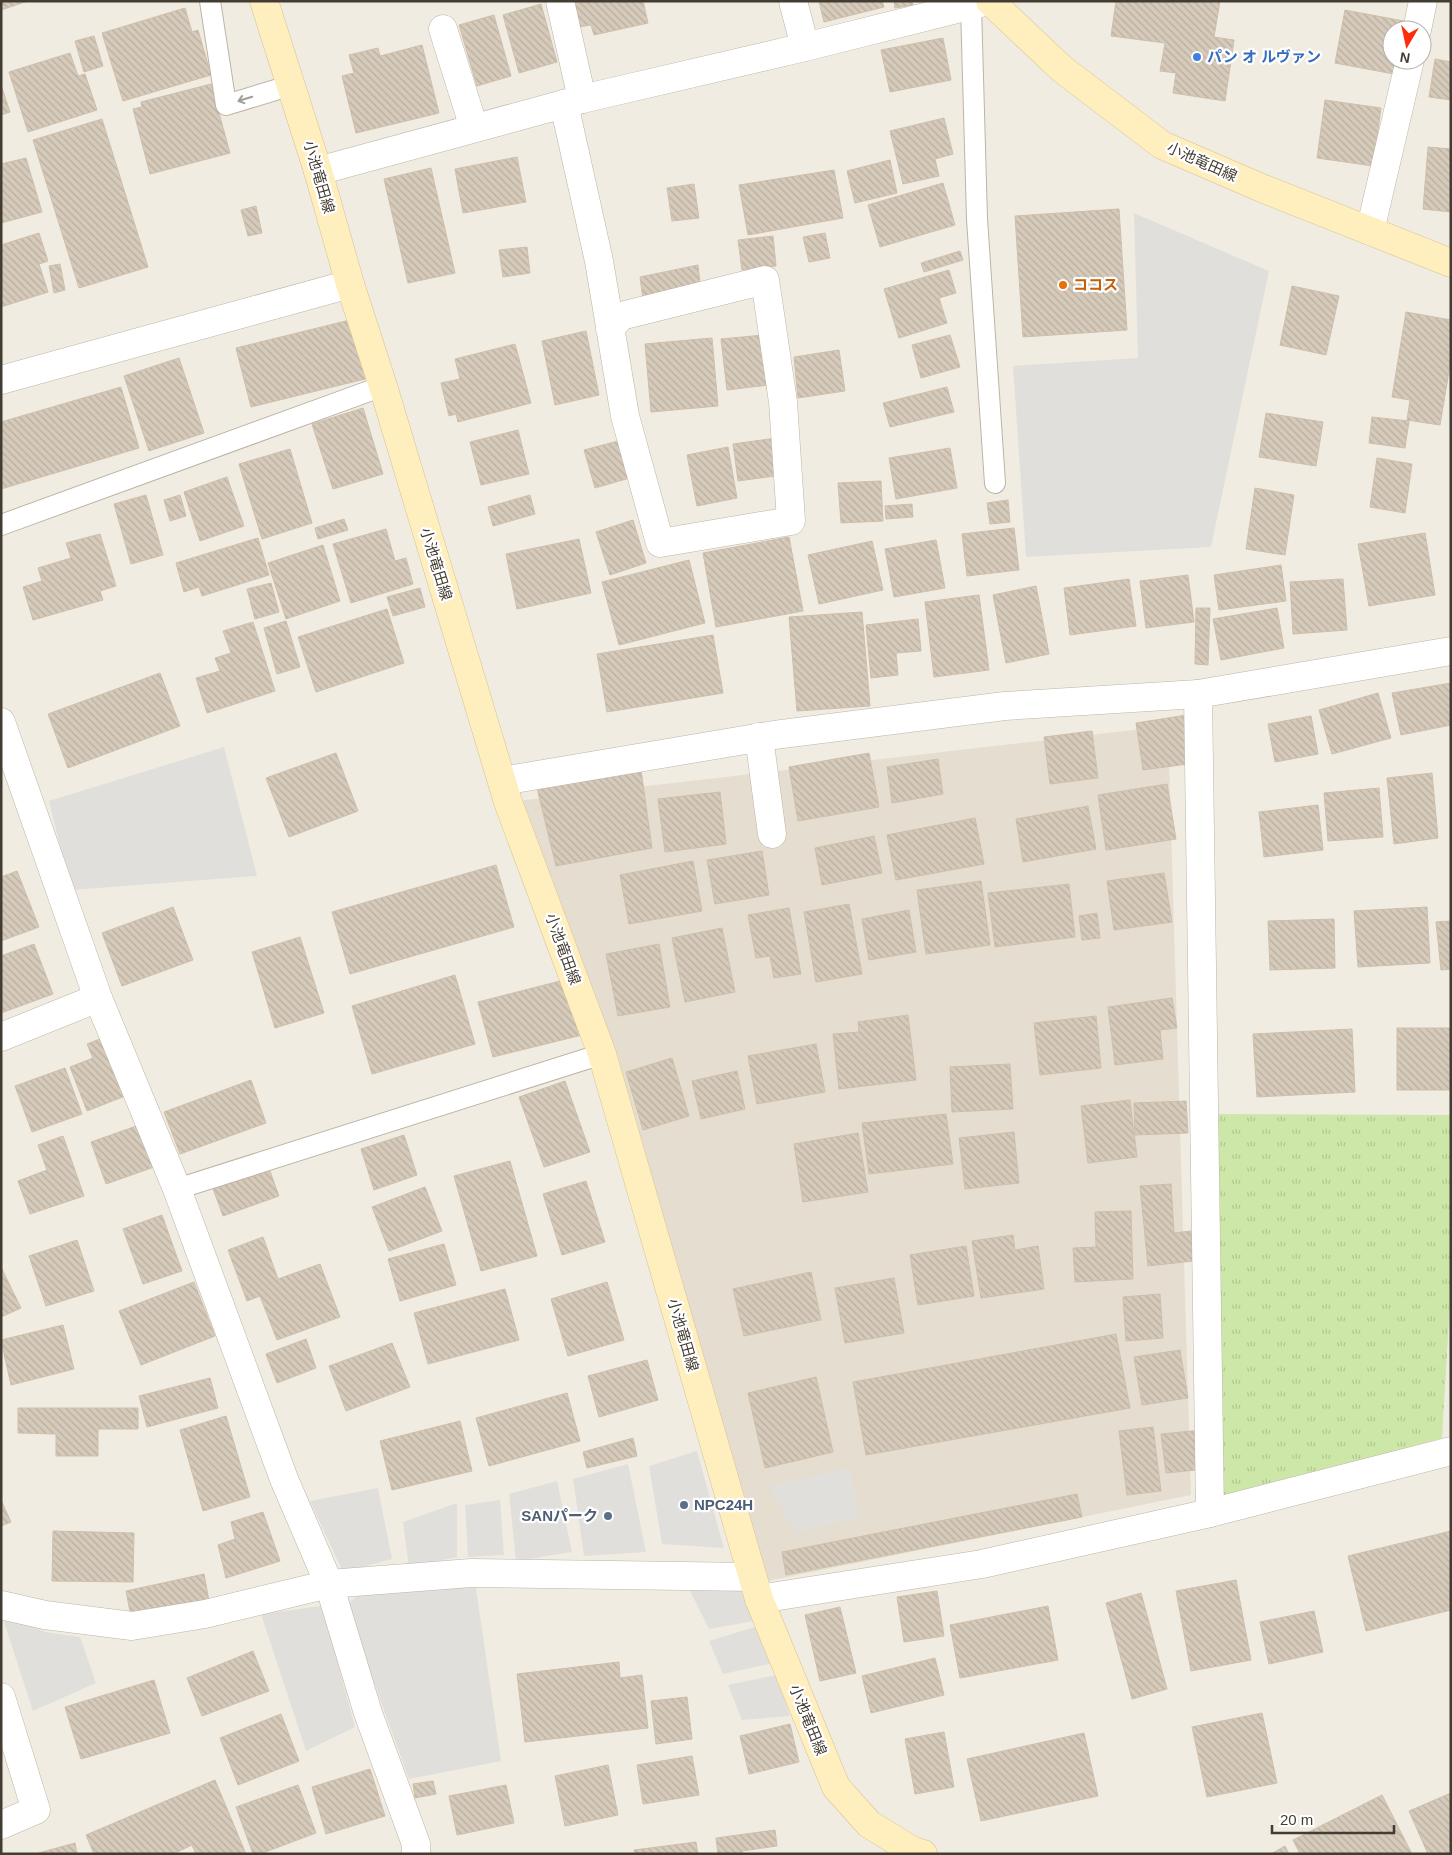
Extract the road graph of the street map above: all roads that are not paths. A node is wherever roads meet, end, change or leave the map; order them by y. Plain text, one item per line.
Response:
1 (210, 1) edge
2 (264, 1) edge
3 (560, 1) edge
4 (793, 1) edge
5 (1423, 1) edge
6 (983, 3) edge
7 (1419, 20) edge
8 (443, 29) dead end
9 (805, 47) junction
10 (1408, 70) edge
11 (292, 85) junction
12 (573, 101) junction
13 (474, 128) junction
14 (318, 171) junction
15 (1370, 231) junction
16 (1451, 263) edge
17 (350, 284) junction
18 (610, 329) junction
19 (1, 380) edge
20 (383, 386) junction
21 (994, 483) dead end
22 (1, 525) edge
23 (1451, 651) edge
24 (1198, 694) junction
25 (1, 722) edge
26 (759, 738) junction
27 (502, 781) junction
28 (772, 834) dead end
29 (98, 998) junction
30 (1, 1037) edge
31 (602, 1054) junction
32 (177, 1189) junction
33 (1451, 1451) edge
34 (1210, 1513) junction
35 (329, 1584) junction
36 (756, 1588) junction
37 (1, 1605) edge
38 (1, 1697) edge
39 (1, 1825) edge
40 (416, 1854) edge
41 (923, 1854) edge

11 -> 1 lane
2 - 11 main road, 小池竜田線
3 - 12 street
4 - 9 street
5 - 7 street
6 - 9 street
6 - 15 main road, 小池竜田線
6 - 21 lane
8 - 13 street
9 - 12 street
10 - 15 street
11 - 14 main road, 小池竜田線
12 - 13 street
12 - 18 street
13 - 14 street
14 - 17 main road, 小池竜田線
15 - 16 main road, 小池竜田線
17 - 19 street
17 - 20 main road, 小池竜田線
18 - 18 street
20 - 22 lane
20 - 27 main road, 小池竜田線
23 - 24 street
24 - 26 street
24 - 34 street
25 - 29 street
26 - 27 street
26 - 28 street
27 - 31 main road, 小池竜田線
29 - 30 street
29 - 32 street
31 - 32 lane
31 - 36 main road, 小池竜田線
32 - 35 street
33 - 34 street
34 - 36 street
35 - 36 street
35 - 37 street
35 - 40 street
36 - 41 main road, 小池竜田線
38 - 39 street

